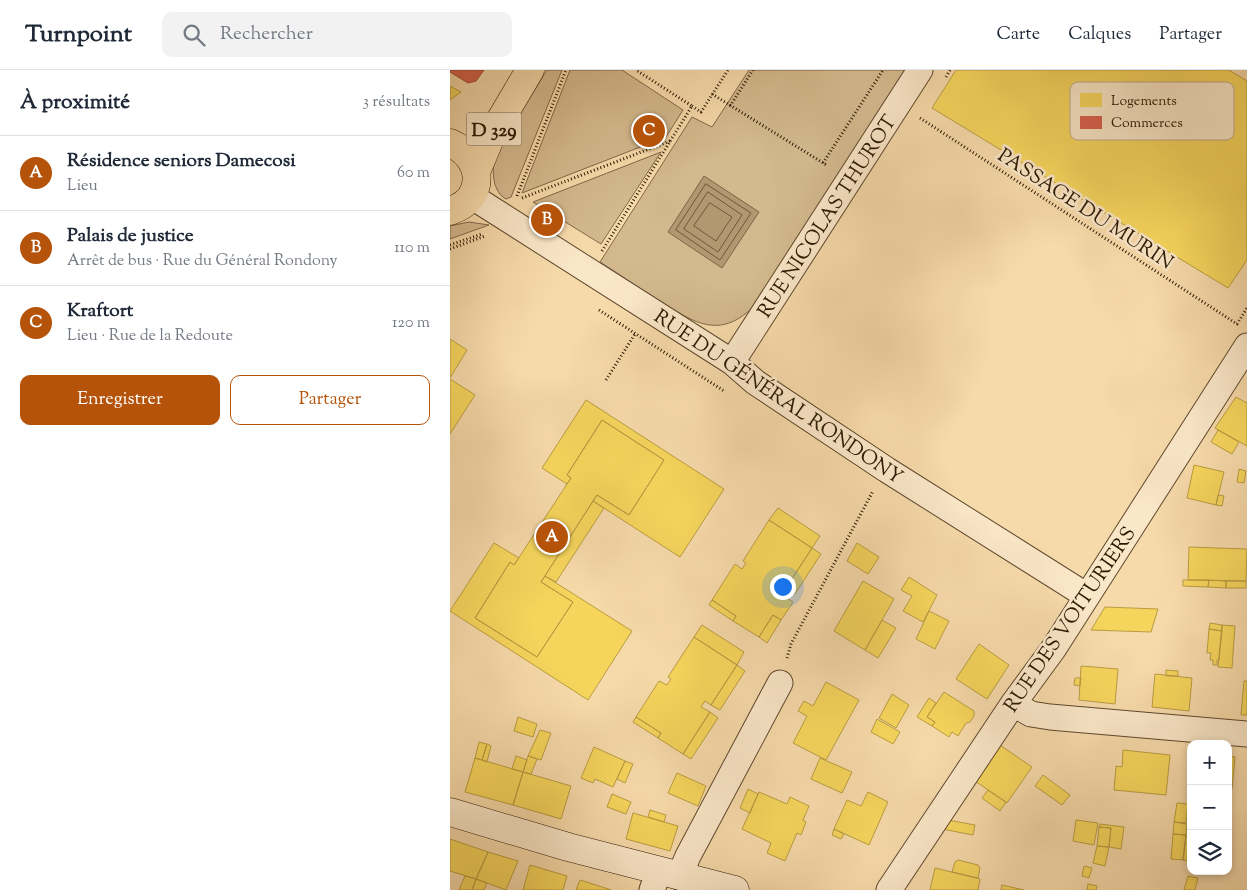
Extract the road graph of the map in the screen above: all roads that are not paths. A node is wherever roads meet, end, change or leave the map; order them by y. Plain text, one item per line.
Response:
1 (920, 70) edge
2 (524, 79) edge
3 (450, 142) edge
4 (466, 193) edge
5 (1247, 346) edge
6 (732, 362) junction
7 (1086, 596) junction
8 (780, 683) road end
9 (1013, 704) junction
10 (1247, 734) edge
11 (450, 812) edge
12 (663, 879) edge
13 (735, 890) edge
14 (888, 890) edge

1 - 6 street, RUE NICOLAS THUROT
2 - 3 main road, D 329
2 - 4 main road, D 329
3 - 4 main road
4 - 6 street, RUE DU GÉNÉRAL RONDONY
5 - 7 street, RUE DES VOITURIERS
6 - 7 street, RUE DU GÉNÉRAL RONDONY
7 - 9 street, RUE DES VOITURIERS
8 - 12 street
9 - 10 street
9 - 14 street, RUE DES VOITURIERS
11 - 12 street
12 - 13 street

